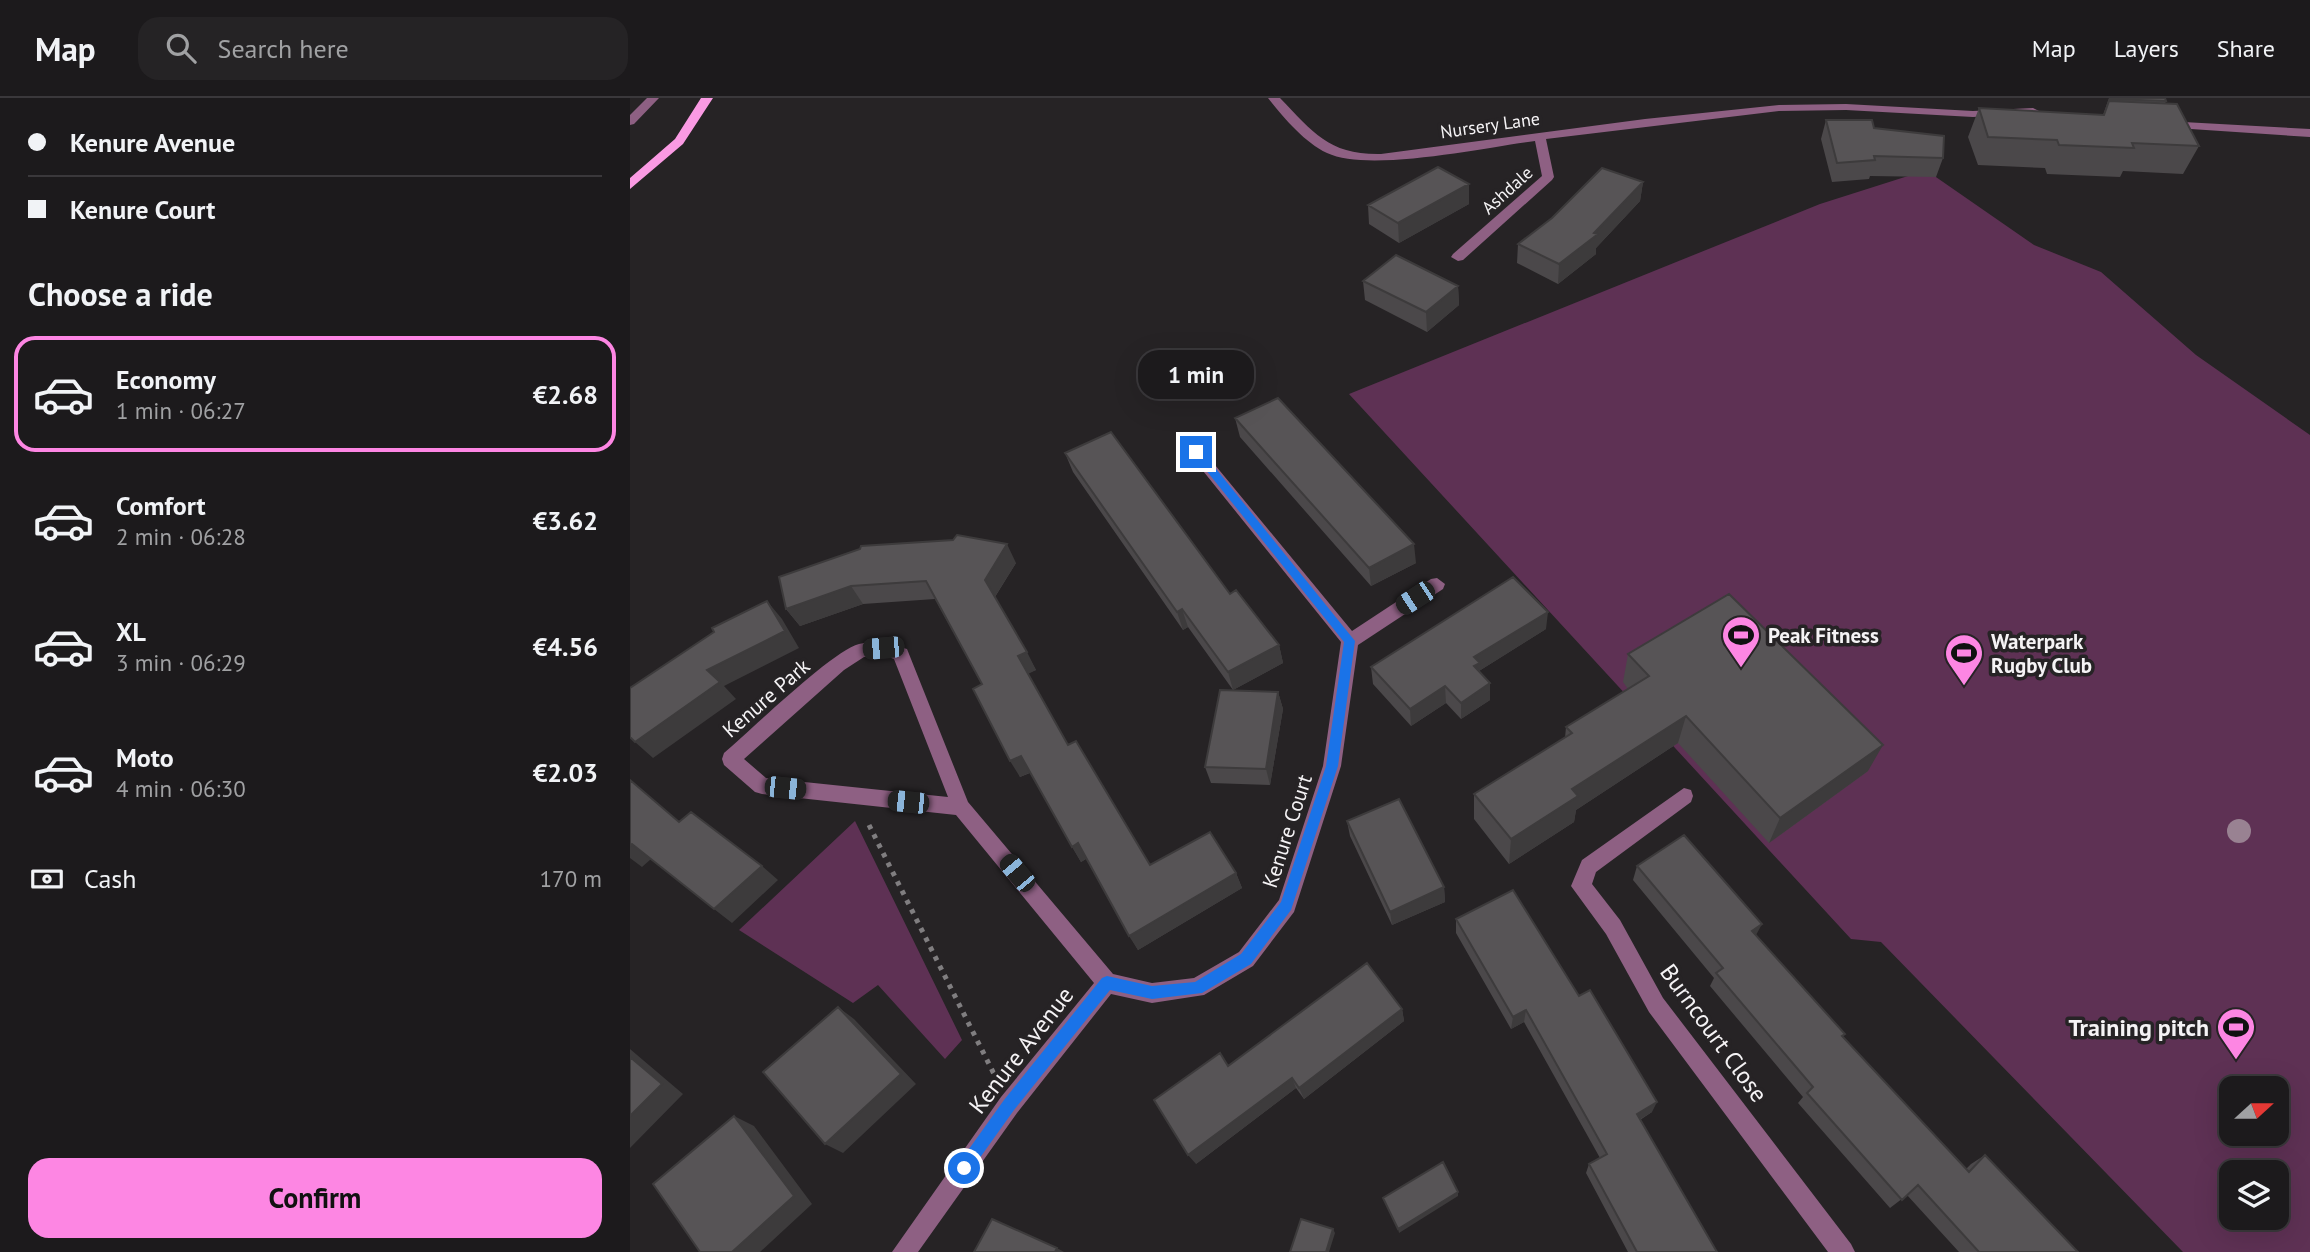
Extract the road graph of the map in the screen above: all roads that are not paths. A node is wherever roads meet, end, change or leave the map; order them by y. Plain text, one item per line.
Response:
1 (653, 98) edge
2 (708, 98) edge
3 (1274, 98) edge
4 (2025, 98) edge
5 (2032, 111) junction
6 (2045, 118) edge
7 (630, 122) edge
8 (2150, 124) edge
9 (2310, 133) edge
10 (1540, 136) junction
11 (630, 185) edge
12 (1458, 257) dead end
13 (1196, 452) dead end
14 (1437, 584) dead end
15 (1350, 641) junction
16 (1684, 796) dead end
17 (961, 807) junction
18 (1107, 982) junction
19 (904, 1252) edge
20 (1843, 1252) edge

1 - 7 street
2 - 11 main road
3 - 10 street, Nursery Lane
4 - 5 street
5 - 6 street
5 - 10 street, Nursery Lane
8 - 9 street
10 - 12 street, Ashdale
13 - 15 street
14 - 15 street
15 - 18 street, Kenure Court
16 - 20 street, Burncourt Close
17 - 17 street, Kenure Park
17 - 18 street, Kenure Park
18 - 19 street, Kenure Avenue

